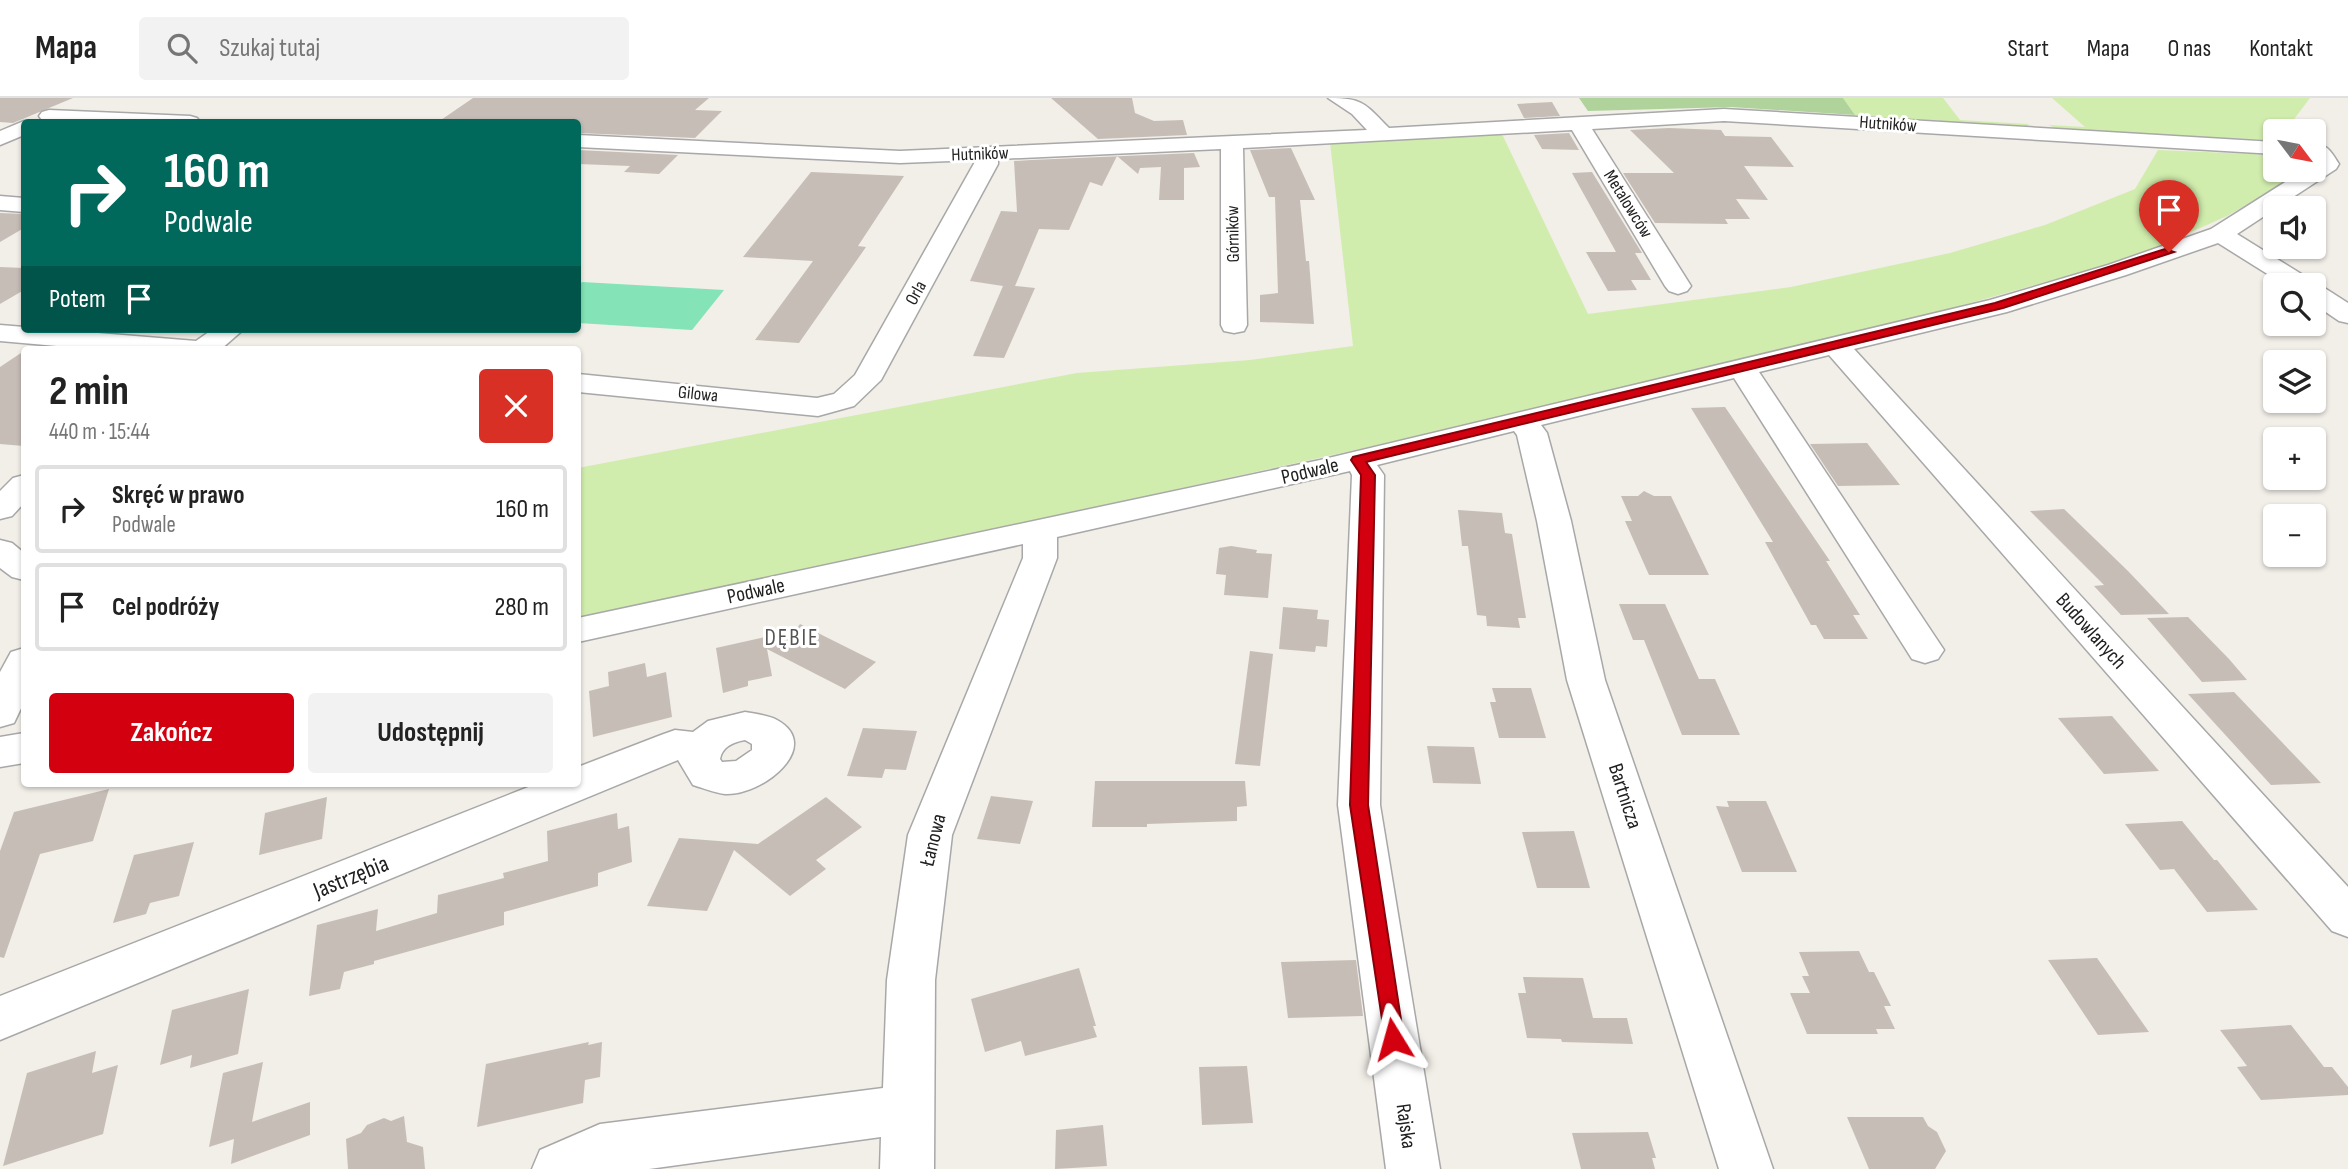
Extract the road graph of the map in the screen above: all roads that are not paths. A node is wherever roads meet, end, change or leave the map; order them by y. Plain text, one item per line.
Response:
1 (88, 98) edge
2 (1338, 98) edge
3 (1491, 108) dead end
4 (42, 119) edge
5 (1578, 122) junction
6 (1502, 127) junction
7 (21, 128) edge
8 (1383, 134) junction
9 (0, 139) edge
10 (581, 141) edge
11 (1232, 143) junction
12 (2263, 147) edge
13 (987, 153) junction
14 (2300, 182) edge
15 (0, 203) edge
16 (21, 205) edge
17 (2220, 234) junction
18 (2283, 273) edge
19 (1678, 286) dead end
20 (2326, 300) edge
21 (2348, 314) edge
22 (1234, 325) dead end
23 (0, 333) edge
24 (224, 333) edge
25 (1834, 344) junction
26 (153, 346) edge
27 (206, 346) edge
28 (1741, 367) junction
29 (581, 383) edge
30 (818, 407) joint
31 (1521, 421) junction
32 (1358, 460) junction
33 (21, 488) edge
34 (0, 509) edge
35 (1040, 530) junction
36 (0, 551) edge
37 (21, 567) edge
38 (581, 629) edge
39 (1925, 650) dead end
40 (21, 668) edge
41 (0, 713) edge
42 (703, 747) dead end
43 (21, 748) edge
44 (0, 752) edge
45 (581, 783) edge
46 (571, 787) edge
47 (2348, 918) edge
48 (0, 1018) edge
49 (908, 1109) junction
50 (559, 1169) edge
51 (907, 1169) edge
52 (1412, 1169) edge
53 (1746, 1169) edge

1 - 4 street
2 - 8 street
3 - 6 street
5 - 6 street, Hutników
5 - 12 street, Hutników
5 - 19 street, Metalowców
6 - 8 street, Hutników
7 - 9 street
8 - 11 street, Hutników
10 - 13 street, Hutników
11 - 13 street, Hutników
11 - 22 street, Górników
13 - 30 street, Orla
14 - 17 street, Podwale
15 - 16 street
17 - 18 street
17 - 25 street, Podwale
20 - 21 street
23 - 26 street
24 - 27 street
25 - 28 street, Podwale
25 - 47 street, Budowlanych
28 - 31 street, Podwale
28 - 39 street
29 - 30 street, Gilowa
31 - 32 street, Podwale
31 - 53 street, Bartnicza
32 - 35 street, Podwale
32 - 52 street, Rajska
33 - 34 street
35 - 38 street, Podwale
35 - 49 street, Łanowa
36 - 37 street
40 - 41 street
42 - 45 street, Jastrzębia
43 - 44 street
46 - 48 street, Jastrzębia
49 - 50 street
49 - 51 street, Łanowa

